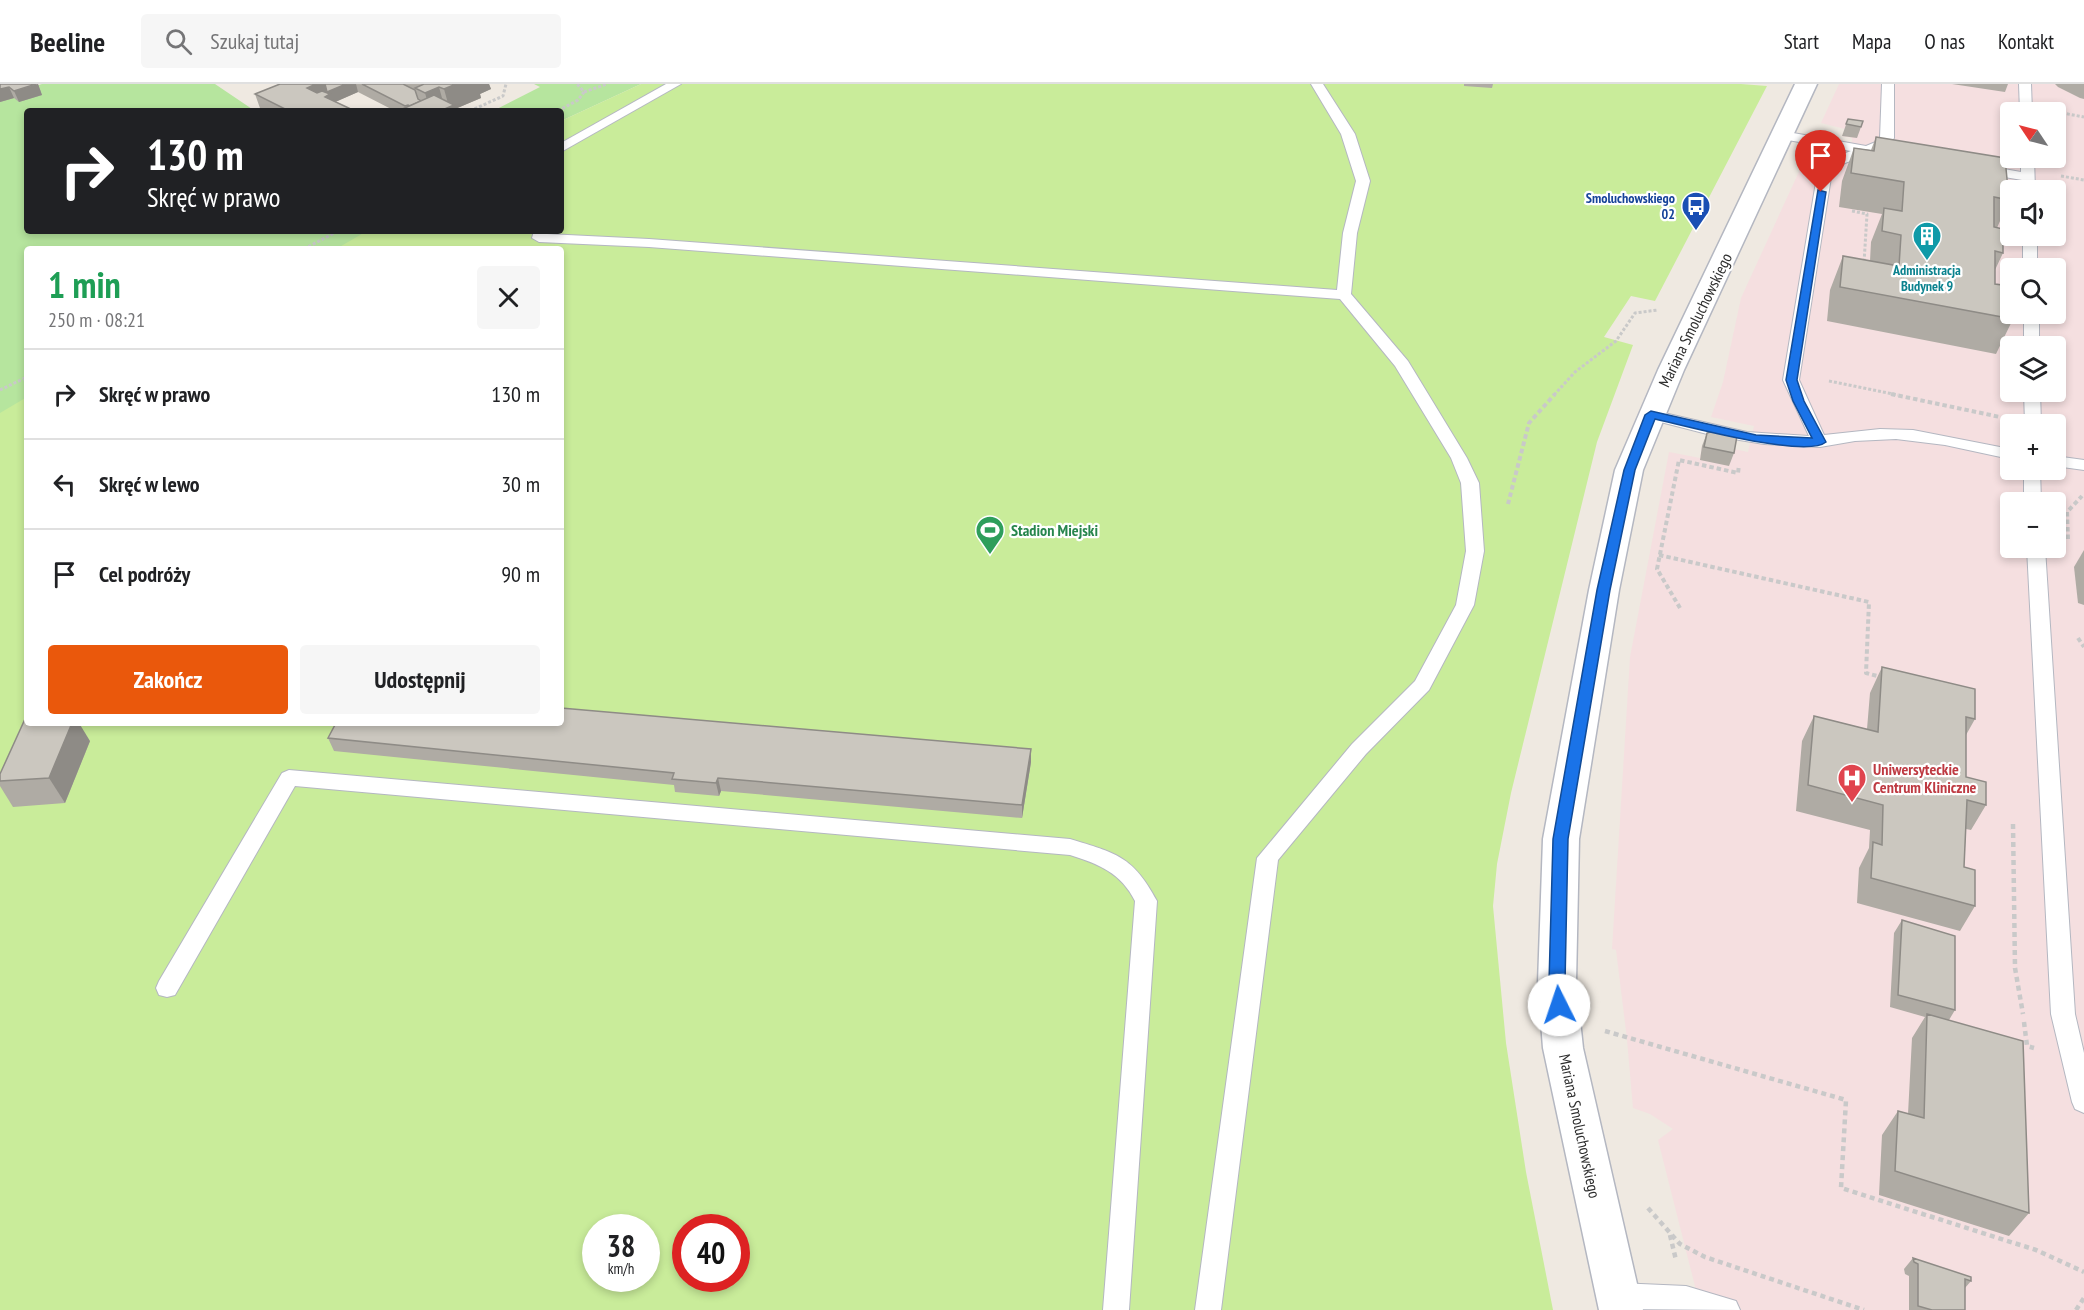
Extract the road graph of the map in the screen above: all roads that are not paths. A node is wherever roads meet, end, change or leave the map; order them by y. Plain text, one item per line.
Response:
1 (675, 84) edge
2 (1317, 84) edge
3 (1806, 84) edge
4 (1888, 84) edge
5 (2025, 84) edge
6 (2026, 102) edge
7 (1782, 135) junction
8 (564, 146) edge
9 (1869, 151) junction
10 (1892, 154) edge
11 (1970, 167) edge
12 (2014, 180) edge
13 (540, 234) edge
14 (1344, 295) junction
15 (1651, 415) junction
16 (1820, 442) junction
17 (2000, 452) edge
18 (2066, 463) edge
19 (2084, 465) edge
20 (2037, 558) edge
21 (167, 988) dead end
22 (2084, 1102) edge
23 (1619, 1303) edge
24 (1116, 1310) edge
25 (1208, 1310) edge
26 (1727, 1310) edge

1 - 8 lane
2 - 14 lane
3 - 7 street, Mariana Smoluchowskiego
4 - 9 lane
5 - 6 lane
7 - 9 lane
7 - 15 street, Mariana Smoluchowskiego
9 - 10 lane
9 - 16 lane
11 - 12 lane
13 - 14 lane
14 - 25 lane
15 - 16 lane
15 - 23 street, Mariana Smoluchowskiego
16 - 17 lane
18 - 19 lane
20 - 22 lane
21 - 24 lane
23 - 26 lane

